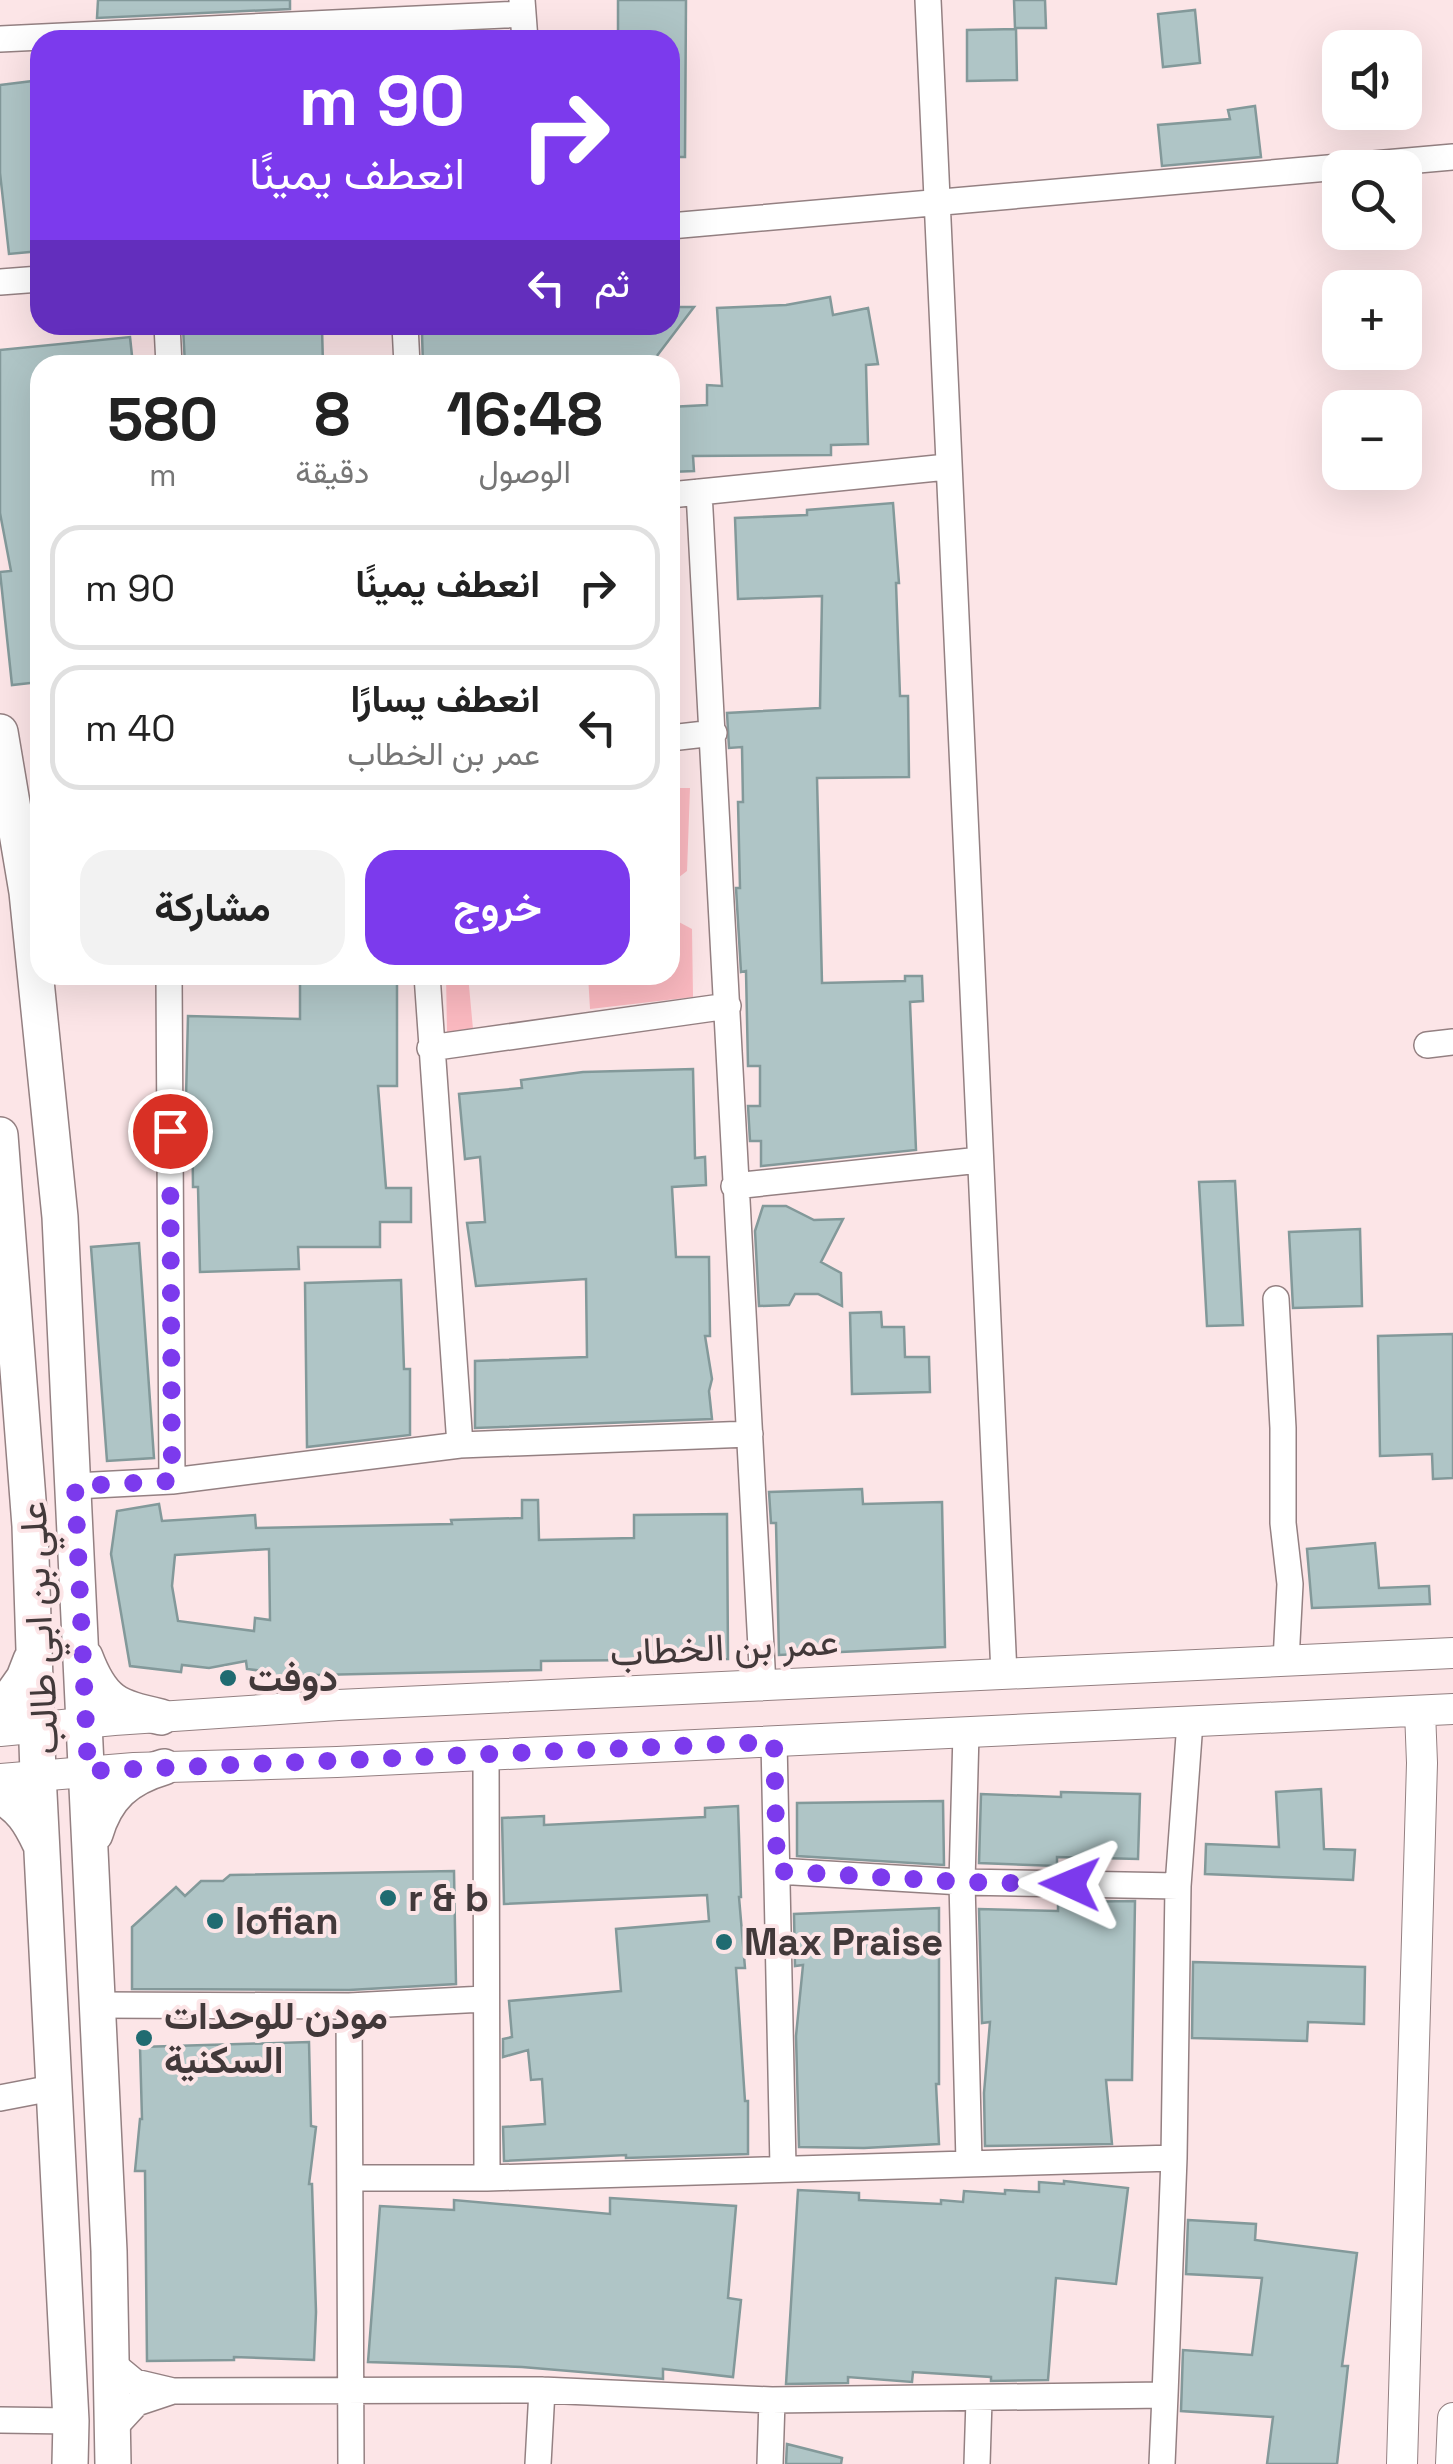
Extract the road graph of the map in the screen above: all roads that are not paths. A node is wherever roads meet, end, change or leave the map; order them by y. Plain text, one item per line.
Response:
1 (928, 0) edge
2 (523, 18) edge
3 (224, 30) edge
4 (30, 38) edge
5 (0, 39) edge
6 (1453, 158) edge
7 (936, 203) junction
8 (680, 225) edge
9 (30, 279) edge
10 (0, 282) edge
11 (948, 467) junction
12 (699, 492) junction
13 (680, 495) edge
14 (0, 732) edge
15 (714, 734) junction
16 (680, 737) edge
17 (30, 873) edge
18 (41, 985) edge
19 (169, 985) edge
20 (427, 985) edge
21 (728, 1006) junction
22 (430, 1048) junction
23 (0, 1135) edge
24 (980, 1160) junction
25 (734, 1186) junction
26 (1276, 1298) dead end
27 (750, 1434) junction
28 (12, 1440) edge
29 (460, 1445) junction
30 (172, 1481) junction
31 (75, 1486) junction
32 (82, 1648) junction
33 (34, 1650) junction
34 (1453, 1653) edge
35 (1286, 1661) junction
36 (1004, 1674) junction
37 (763, 1685) junction
38 (1453, 1710) edge
39 (1420, 1711) junction
40 (0, 1712) edge
41 (160, 1717) junction
42 (86, 1722) junction
43 (1190, 1722) junction
44 (36, 1726) junction
45 (0, 1731) edge
46 (966, 1733) junction
47 (774, 1742) junction
48 (486, 1755) junction
49 (164, 1767) junction
50 (88, 1771) junction
51 (38, 1774) junction
52 (0, 1780) edge
53 (0, 1796) edge
54 (91, 1844) junction
55 (41, 1846) junction
56 (777, 1871) junction
57 (962, 1882) junction
58 (1178, 1886) junction
59 (484, 1999) junction
60 (98, 2005) junction
61 (349, 2006) junction
62 (52, 2088) junction
63 (0, 2098) edge
64 (1174, 2158) junction
65 (970, 2162) junction
66 (783, 2166) junction
67 (350, 2178) junction
68 (487, 2178) junction
69 (112, 2362) junction
70 (352, 2388) junction
71 (542, 2390) junction
72 (172, 2391) junction
73 (1165, 2395) junction
74 (772, 2400) junction
75 (980, 2400) junction
76 (1453, 2418) edge
77 (0, 2420) edge
78 (71, 2421) junction
79 (113, 2447) edge
80 (70, 2464) edge
81 (351, 2464) edge
82 (538, 2464) edge
83 (770, 2464) edge
84 (977, 2464) edge
85 (1162, 2464) edge
86 (1402, 2464) edge
87 (1452, 2464) edge

1 - 7 street
2 - 3 street
4 - 5 street
6 - 7 street
7 - 8 street
7 - 11 street
9 - 10 street
11 - 12 street
11 - 24 street
12 - 13 street
12 - 15 street
14 - 17 main road, علي بن ابي طالب
15 - 16 street
15 - 21 street
18 - 31 main road, علي بن ابي طالب
19 - 30 street
20 - 22 street
21 - 22 street
21 - 25 street
22 - 29 street
23 - 28 main road, علي بن ابي طالب
24 - 25 street
24 - 36 street
25 - 27 street
26 - 35 street
27 - 29 street
27 - 37 street
28 - 33 main road, علي بن ابي طالب
29 - 30 street
30 - 31 street
31 - 32 main road, علي بن ابي طالب
32 - 41 main road
32 - 42 main road, علي بن ابي طالب
33 - 40 main road
33 - 44 main road, علي بن ابي طالب
34 - 35 street, عمر بن الخطاب
35 - 36 street, عمر بن الخطاب
36 - 37 street, عمر بن الخطاب
37 - 41 street, عمر بن الخطاب
38 - 39 street
39 - 43 street
39 - 86 street
41 - 42 street, عمر بن الخطاب
42 - 44 street, عمر بن الخطاب
42 - 50 main road, علي بن ابي طالب
43 - 46 street
43 - 58 street
44 - 45 street, عمر بن الخطاب
44 - 51 main road, علي بن ابي طالب
46 - 47 street
46 - 57 street
47 - 48 street
47 - 56 street
48 - 49 street
48 - 59 street
49 - 50 street
49 - 54 main road
50 - 51 street
50 - 54 main road, علي بن ابي طالب
51 - 52 street
51 - 55 main road, علي بن ابي طالب
53 - 55 main road
54 - 60 main road, علي بن ابي طالب
55 - 62 main road, علي بن ابي طالب
56 - 57 street
56 - 66 street
57 - 58 street
57 - 65 street
58 - 64 street
59 - 61 street
59 - 68 street
60 - 61 street
60 - 69 main road, علي بن ابي طالب
61 - 67 street
62 - 63 street
62 - 78 main road, علي بن ابي طالب
64 - 65 street
64 - 73 street
65 - 66 street
66 - 68 street
67 - 68 street
67 - 70 street
69 - 72 street
69 - 79 main road, علي بن ابي طالب
70 - 71 street
70 - 72 street
70 - 81 street
71 - 74 street
71 - 82 street
72 - 79 street
73 - 75 street
73 - 85 street
74 - 75 street
74 - 83 street
75 - 84 street
76 - 87 street
77 - 78 street
78 - 80 main road, علي بن ابي طالب

